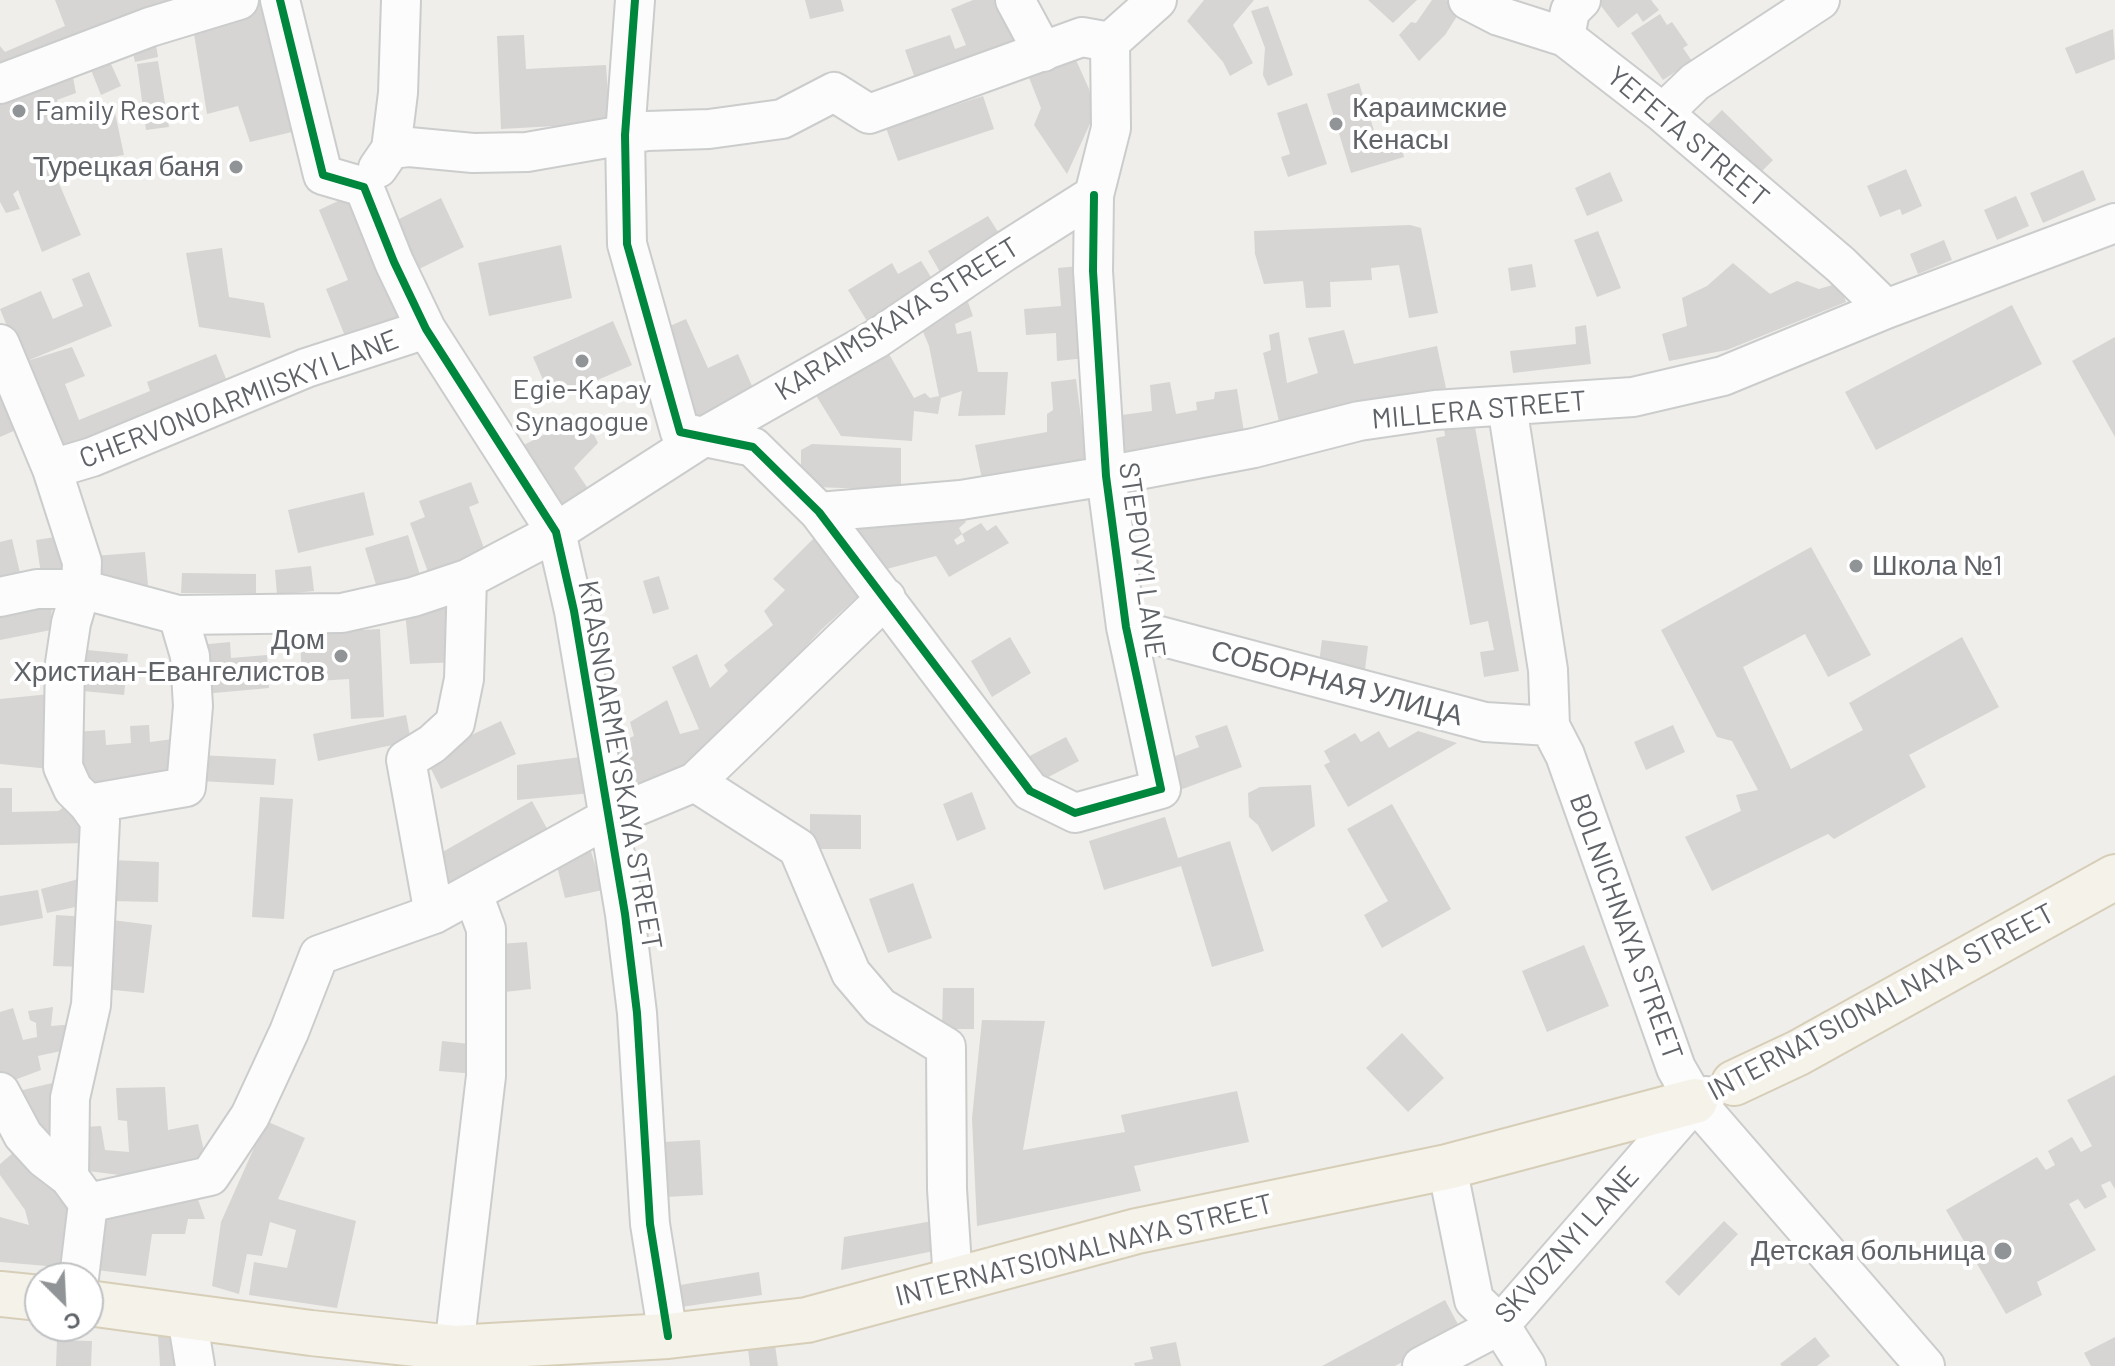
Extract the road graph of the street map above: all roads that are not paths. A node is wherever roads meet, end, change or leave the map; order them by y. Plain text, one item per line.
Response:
1 (239, 0) edge
2 (280, 0) edge
3 (401, 0) edge
4 (635, 0) edge
5 (1015, 0) edge
6 (1157, 0) edge
7 (1468, 0) edge
8 (1581, 0) edge
9 (1820, 0) edge
10 (1565, 37) junction
11 (1110, 42) junction
12 (1043, 52) junction
13 (0, 84) edge
14 (1663, 113) junction
15 (625, 135) junction
16 (391, 149) junction
17 (364, 187) junction
18 (1094, 195) junction
19 (2115, 223) edge
20 (1886, 309) junction
21 (426, 329) junction
22 (0, 344) edge
23 (1507, 406) junction
24 (705, 436) junction
25 (52, 469) junction
26 (1106, 476) junction
27 (819, 512) junction
28 (556, 532) junction
29 (467, 579) junction
30 (81, 589) junction
31 (0, 597) edge
32 (886, 598) junction
33 (178, 615) junction
34 (1126, 627) junction
35 (1550, 726) junction
36 (695, 782) junction
37 (88, 804) junction
38 (608, 818) junction
39 (2115, 877) edge
40 (473, 894) junction
41 (434, 914) junction
42 (1734, 1083) joint
43 (0, 1092) edge
44 (1695, 1101) junction
45 (1447, 1167) junction
46 (79, 1190) junction
47 (79, 1262) edge
48 (953, 1282) junction
49 (0, 1294) edge
50 (24, 1296) edge
51 (104, 1305) edge
52 (187, 1317) junction
53 (1500, 1325) junction
54 (668, 1336) junction
55 (454, 1348) junction
56 (1426, 1365) edge
57 (195, 1366) edge
58 (1526, 1366) edge
59 (1925, 1366) edge

1 - 13 street
2 - 17 street
3 - 16 street
4 - 15 street
5 - 12 street
6 - 11 street
7 - 10 street, YEFETA STREET
8 - 10 street
9 - 14 street
10 - 14 street, YEFETA STREET
11 - 12 street
11 - 18 street
12 - 15 street
14 - 20 street, YEFETA STREET
15 - 16 street
15 - 24 street
16 - 17 street
17 - 21 street, KRASNOARMEYSKAYA STREET
18 - 24 street, KARAIMSKAYA STREET
18 - 26 street, STEPOVYI LANE
19 - 20 street, MILLERA STREET
20 - 23 street, MILLERA STREET
21 - 25 street, CHERVONOARMIISKYI LANE
21 - 28 street, KRASNOARMEYSKAYA STREET
22 - 25 street
23 - 26 street, MILLERA STREET
23 - 35 street, BOLNICHNAYA STREET
24 - 27 street
24 - 28 street, KARAIMSKAYA STREET
25 - 30 street
26 - 27 street, MILLERA STREET
26 - 34 street, STEPOVYI LANE
27 - 32 street
28 - 29 street, KARAIMSKAYA STREET
28 - 38 street, KRASNOARMEYSKAYA STREET
29 - 33 street, KARAIMSKAYA STREET
29 - 41 street
30 - 31 street, KARAIMSKAYA STREET
30 - 33 street, KARAIMSKAYA STREET
30 - 37 street
32 - 34 street, STEPOVYI LANE
32 - 36 street
33 - 37 street
34 - 35 street, СОБОРНАЯ УЛИЦА
35 - 44 street, BOLNICHNAYA STREET
36 - 38 street
36 - 48 street
37 - 46 street
38 - 40 street
38 - 54 street, KRASNOARMEYSKAYA STREET
39 - 42 main road, INTERNATSIONALNAYA STREET
40 - 41 street
40 - 55 street
41 - 46 street
42 - 44 street, INTERNATSIONALNAYA STREET
43 - 46 street
44 - 45 main road, INTERNATSIONALNAYA STREET
44 - 53 street, SKVOZNYI LANE
44 - 59 street, BOLNICHNAYA STREET
45 - 48 main road, INTERNATSIONALNAYA STREET
45 - 53 street
46 - 47 street
48 - 54 main road, INTERNATSIONALNAYA STREET
49 - 50 main road
51 - 52 main road, INTERNATSIONALNAYA STREET
52 - 55 main road, INTERNATSIONALNAYA STREET
52 - 57 street
53 - 56 street, SKVOZNYI LANE
53 - 58 street
54 - 55 main road, INTERNATSIONALNAYA STREET

